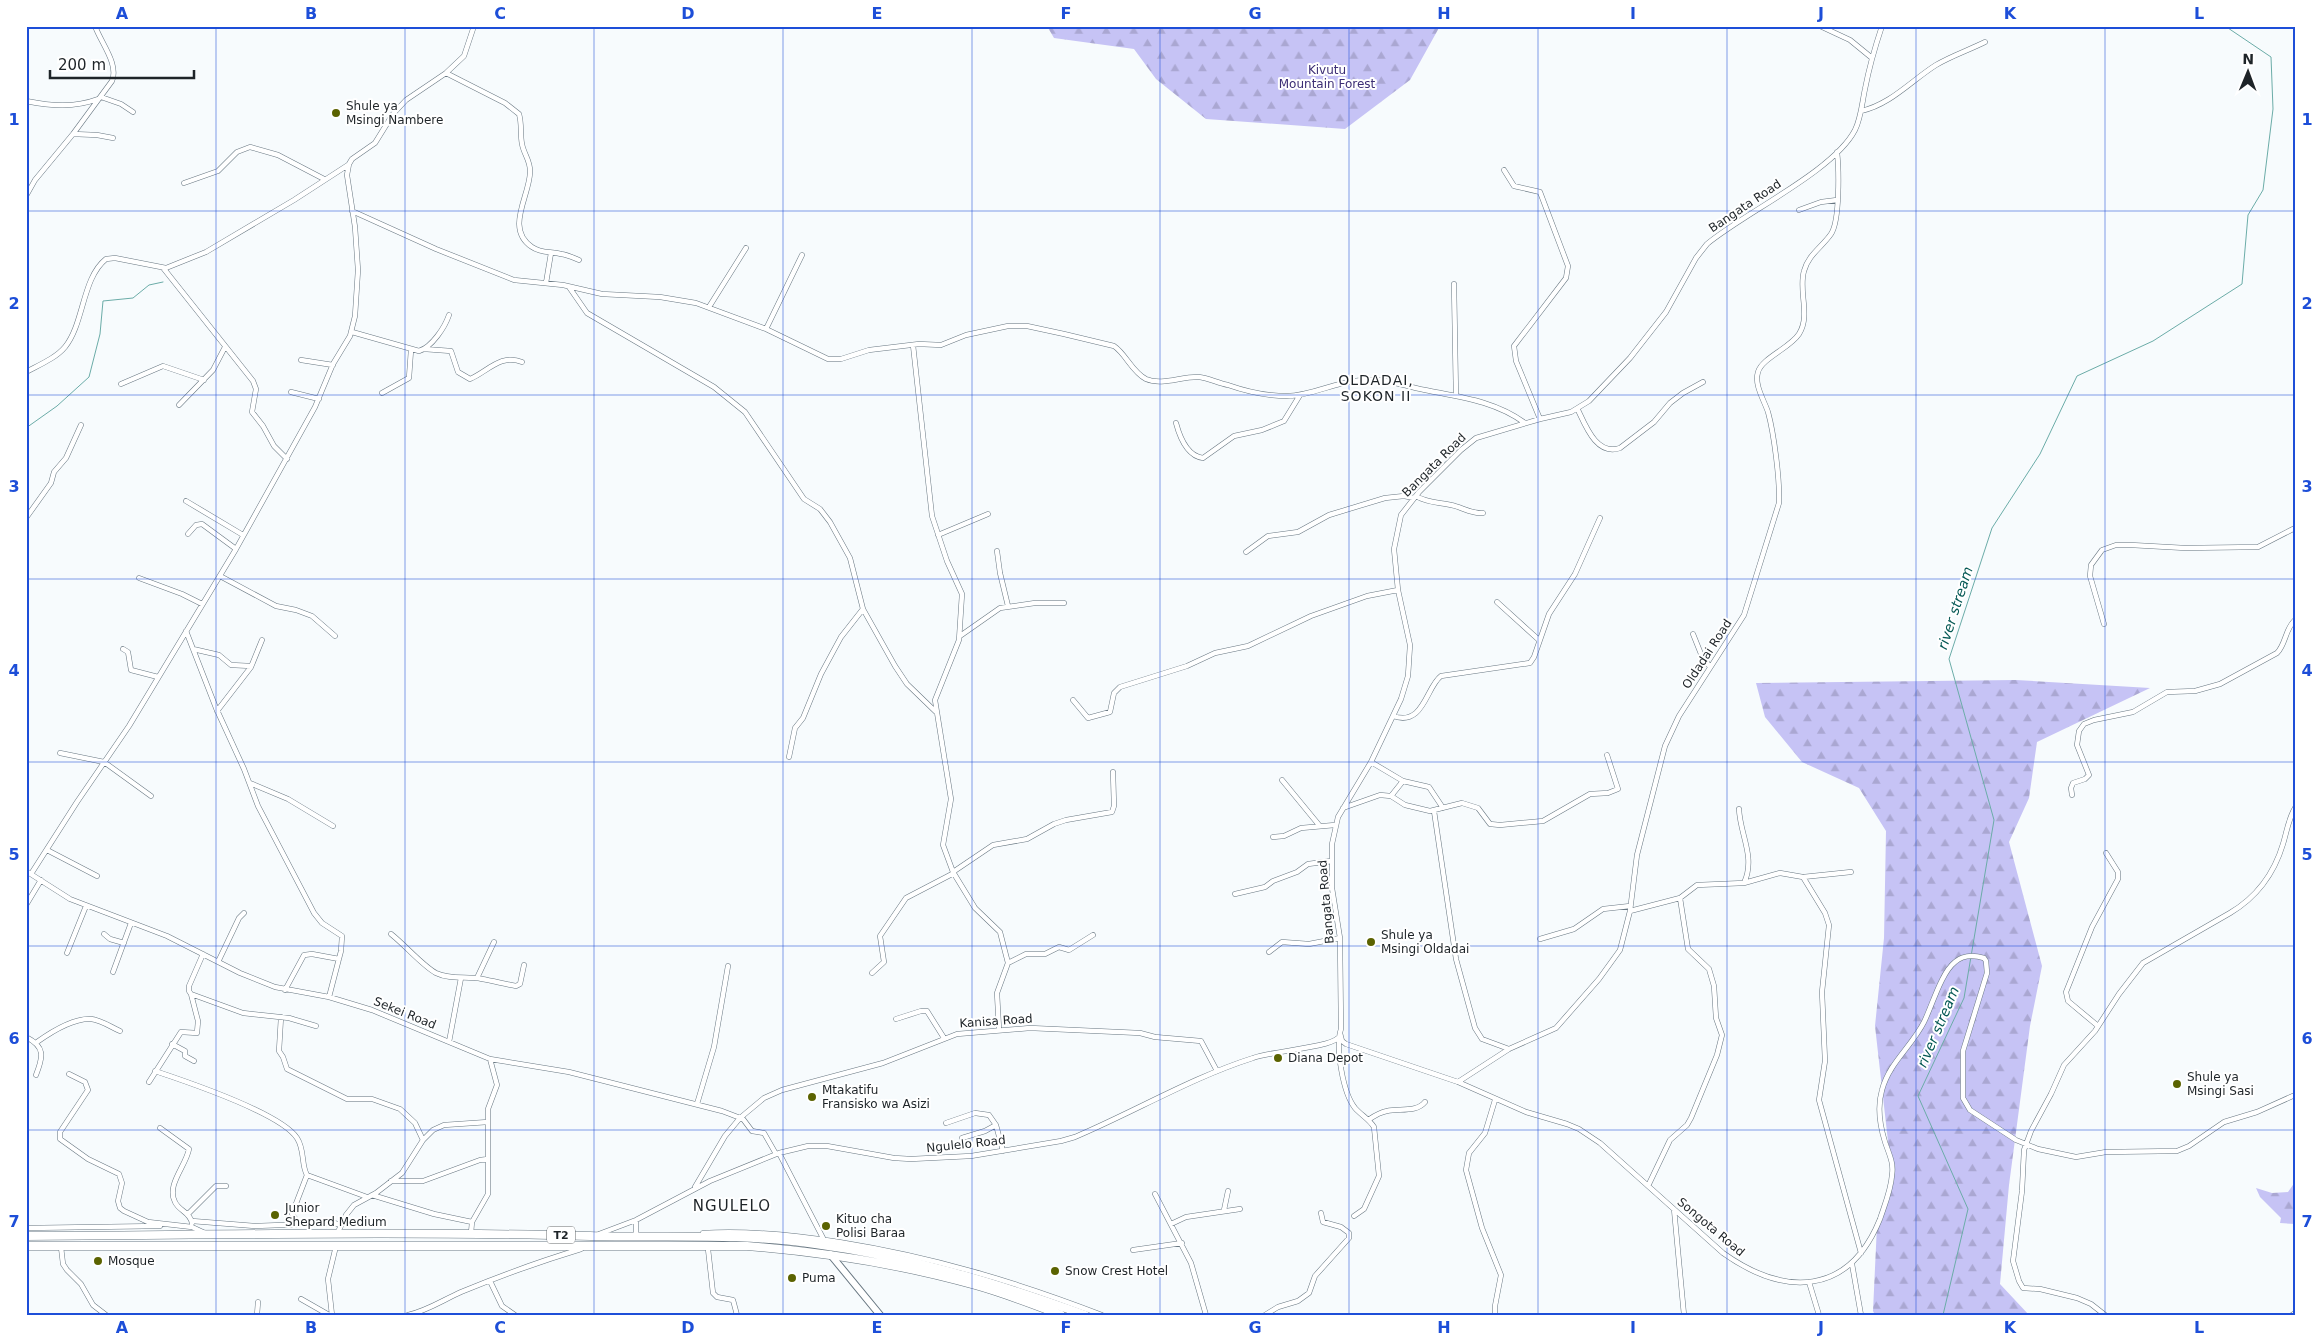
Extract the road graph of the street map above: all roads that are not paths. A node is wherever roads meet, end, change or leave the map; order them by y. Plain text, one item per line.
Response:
1 (95, 26) edge
2 (474, 26) edge
3 (1820, 26) edge
4 (1882, 26) edge
5 (1985, 42) dead end
6 (1872, 58) junction
7 (446, 73) junction
8 (100, 98) junction
9 (26, 101) edge
10 (1861, 111) junction
11 (133, 112) dead end
12 (73, 134) junction
13 (113, 138) dead end
14 (1837, 152) junction
15 (349, 164) junction
16 (1504, 170) dead end
17 (324, 179) junction
18 (184, 183) dead end
19 (26, 196) edge
20 (1837, 200) junction
21 (1799, 210) dead end
22 (352, 211) junction
23 (746, 248) dead end
24 (551, 253) junction
25 (802, 255) dead end
26 (579, 260) dead end
27 (164, 269) junction
28 (546, 283) junction
29 (1454, 284) dead end
30 (569, 287) junction
31 (709, 307) junction
32 (449, 315) dead end
33 (766, 329) junction
34 (352, 332) junction
35 (913, 345) junction
36 (225, 347) junction
37 (411, 350) junction
38 (424, 350) junction
39 (301, 360) dead end
40 (522, 362) dead end
41 (333, 365) junction
42 (26, 372) edge
43 (204, 380) junction
44 (1703, 382) dead end
45 (121, 384) dead end
46 (291, 392) dead end
47 (382, 394) dead end
48 (1300, 395) junction
49 (1456, 396) junction
50 (319, 399) junction
51 (180, 405) dead end
52 (1578, 410) junction
53 (1540, 419) junction
54 (1176, 423) dead end
55 (1525, 423) junction
56 (81, 425) dead end
57 (287, 459) junction
58 (1415, 497) junction
59 (186, 501) dead end
60 (1483, 513) dead end
61 (988, 514) dead end
62 (26, 518) edge
63 (1600, 518) dead end
64 (2295, 528) edge
65 (188, 534) dead end
66 (243, 534) junction
67 (938, 535) junction
68 (236, 549) junction
69 (997, 551) dead end
70 (1246, 552) dead end
71 (220, 576) junction
72 (139, 578) dead end
73 (1398, 590) junction
74 (1498, 602) dead end
75 (202, 604) junction
76 (1064, 604) dead end
77 (1008, 606) junction
78 (863, 609) junction
79 (2295, 620) edge
80 (2104, 624) dead end
81 (186, 631) junction
82 (1692, 634) dead end
83 (335, 636) dead end
84 (960, 636) junction
85 (262, 640) dead end
86 (1539, 640) junction
87 (123, 649) dead end
88 (193, 649) junction
89 (251, 666) junction
90 (1710, 667) junction
91 (158, 677) junction
92 (1073, 700) dead end
93 (217, 711) junction
94 (936, 712) junction
95 (1393, 716) junction
96 (60, 753) dead end
97 (1607, 755) dead end
98 (789, 757) dead end
99 (104, 762) junction
100 (1371, 762) junction
101 (1113, 772) dead end
102 (1282, 780) dead end
103 (1403, 781) junction
104 (250, 782) junction
105 (151, 796) dead end
106 (1391, 796) junction
107 (2072, 796) dead end
108 (1342, 808) junction
109 (1443, 808) junction
110 (2295, 808) edge
111 (1740, 809) dead end
112 (1434, 810) junction
113 (1335, 825) junction
114 (333, 826) dead end
115 (1319, 826) junction
116 (1273, 837) dead end
117 (47, 850) junction
118 (2106, 853) dead end
119 (1330, 860) junction
120 (26, 871) edge
121 (954, 872) junction
122 (1851, 872) dead end
123 (31, 874) junction
124 (98, 876) dead end
125 (1803, 877) junction
126 (41, 880) junction
127 (1744, 884) junction
128 (1235, 894) dead end
129 (1680, 898) junction
130 (26, 905) edge
131 (86, 906) junction
132 (1630, 908) junction
133 (244, 913) dead end
134 (131, 923) junction
135 (104, 934) dead end
136 (391, 934) dead end
137 (1093, 935) dead end
138 (1340, 938) junction
139 (1540, 939) dead end
140 (124, 942) junction
141 (494, 942) dead end
142 (1269, 952) dead end
143 (67, 953) dead end
144 (202, 954) junction
145 (339, 959) junction
146 (218, 962) junction
147 (1008, 963) junction
148 (524, 966) dead end
149 (728, 966) dead end
150 (113, 972) dead end
151 (872, 972) dead end
152 (461, 978) junction
153 (478, 978) junction
154 (286, 990) junction
155 (191, 994) junction
156 (329, 997) junction
157 (281, 1017) junction
158 (896, 1019) dead end
159 (316, 1026) dead end
160 (2098, 1026) junction
161 (999, 1029) junction
162 (120, 1031) dead end
163 (1339, 1035) junction
164 (26, 1037) edge
165 (944, 1038) junction
166 (37, 1042) junction
167 (449, 1042) junction
168 (172, 1044) junction
169 (1509, 1049) junction
170 (490, 1058) junction
171 (194, 1061) dead end
172 (155, 1071) junction
173 (1217, 1071) junction
174 (69, 1074) dead end
175 (36, 1075) dead end
176 (148, 1082) dead end
177 (1458, 1082) junction
178 (2295, 1095) edge
179 (1495, 1100) junction
180 (1425, 1102) dead end
181 (697, 1104) junction
182 (740, 1118) junction
183 (1368, 1120) junction
184 (488, 1122) junction
185 (946, 1123) dead end
186 (996, 1126) junction
187 (160, 1128) dead end
188 (962, 1138) dead end
189 (423, 1140) junction
190 (2026, 1144) junction
191 (1003, 1151) junction
192 (778, 1153) junction
193 (488, 1159) junction
194 (307, 1175) junction
195 (391, 1181) junction
196 (226, 1186) dead end
197 (1648, 1186) junction
198 (694, 1188) junction
199 (1228, 1191) dead end
200 (1155, 1194) dead end
201 (370, 1196) junction
202 (1240, 1209) dead end
203 (1224, 1210) junction
204 (1674, 1210) junction
205 (1321, 1213) dead end
206 (188, 1214) junction
207 (1354, 1216) dead end
208 (636, 1220) junction
209 (192, 1221) junction
210 (472, 1222) junction
211 (299, 1224) junction
212 (1171, 1224) junction
213 (341, 1225) junction
214 (174, 1226) junction
215 (192, 1227) junction
216 (26, 1228) edge
217 (469, 1233) junction
218 (337, 1234) junction
219 (500, 1234) junction
220 (208, 1235) junction
221 (26, 1236) edge
222 (596, 1236) junction
223 (636, 1236) junction
224 (825, 1243) junction
225 (1182, 1243) junction
226 (26, 1246) edge
227 (61, 1246) junction
228 (336, 1246) junction
229 (466, 1246) junction
230 (498, 1246) junction
231 (591, 1246) junction
232 (708, 1249) dead end
233 (1133, 1250) dead end
234 (1861, 1253) junction
235 (830, 1254) junction
236 (1852, 1264) junction
237 (490, 1280) junction
238 (1808, 1282) junction
239 (301, 1299) dead end
240 (258, 1302) dead end
241 (430, 1308) junction
242 (505, 1309) junction
243 (2295, 1313) edge
244 (106, 1315) edge
245 (257, 1315) edge
246 (330, 1315) edge
247 (408, 1315) edge
248 (429, 1315) edge
249 (502, 1315) edge
250 (515, 1315) edge
251 (737, 1315) edge
252 (880, 1315) edge
253 (1061, 1315) edge
254 (1085, 1315) edge
255 (1102, 1315) edge
256 (1206, 1315) edge
257 (1265, 1315) edge
258 (1495, 1315) edge
259 (1684, 1315) edge
260 (1819, 1315) edge
261 (1861, 1315) edge
262 (2105, 1315) edge
263 (2292, 1315) edge

1 - 8 street
2 - 7 street
3 - 6 street
4 - 6 street, Bangata Road
5 - 10 street
6 - 10 street, Bangata Road
7 - 15 street
7 - 24 street
8 - 9 street
8 - 11 street
8 - 12 street
10 - 14 street, Bangata Road
12 - 13 street
12 - 19 street
14 - 20 street, Oldadai Road
14 - 52 street, Bangata Road
15 - 17 street
15 - 22 street
16 - 53 street
17 - 18 street
17 - 27 street
20 - 21 street
20 - 90 street, Oldadai Road
22 - 28 street
22 - 34 street
23 - 31 street
24 - 26 street
24 - 28 street
25 - 33 street
27 - 36 street
27 - 42 street
28 - 30 street
29 - 49 street
30 - 31 street
30 - 78 street
31 - 33 street
32 - 38 street
33 - 35 street
34 - 37 street
34 - 41 street
35 - 48 street
35 - 67 street
36 - 43 street
36 - 57 street
37 - 38 street
37 - 47 street
38 - 40 street
39 - 41 street
41 - 50 street
43 - 45 street
43 - 51 street
44 - 52 street
46 - 50 street
48 - 49 street
48 - 54 street
49 - 55 street
50 - 57 street
52 - 53 street, Bangata Road
53 - 55 street, Bangata Road
55 - 58 street, Bangata Road
56 - 62 street
57 - 66 street
58 - 60 street
58 - 70 street
58 - 73 street, Bangata Road
59 - 66 street
61 - 67 street
63 - 86 street
64 - 80 street
65 - 68 street
66 - 68 street
67 - 84 street
68 - 71 street
69 - 77 street
71 - 75 street
71 - 83 street
72 - 75 street
73 - 92 street
73 - 95 street, Bangata Road
74 - 86 street
75 - 81 street
76 - 77 street
77 - 84 street
78 - 94 street
78 - 98 street
79 - 107 street
81 - 88 street
81 - 91 street
82 - 90 street
84 - 94 street
85 - 89 street
86 - 95 street
87 - 91 street
88 - 89 street
88 - 93 street
89 - 93 street
90 - 132 street, Oldadai Road
91 - 99 street
93 - 104 street
94 - 121 street
95 - 100 street, Bangata Road
96 - 99 street
97 - 109 street
99 - 105 street
99 - 117 street
100 - 103 street
100 - 108 street, Bangata Road
101 - 121 street
102 - 115 street
103 - 106 street
103 - 109 street
104 - 114 street
104 - 145 street
106 - 108 street
106 - 112 street
108 - 113 street, Bangata Road
109 - 112 street
110 - 160 street
111 - 127 street
112 - 169 street
113 - 115 street
113 - 119 street, Bangata Road
115 - 116 street
117 - 123 street
117 - 124 street
118 - 160 street
119 - 128 street
119 - 138 street, Bangata Road
120 - 123 street, Sekei Road
121 - 147 street
121 - 151 street
122 - 125 street
123 - 126 street, Sekei Road
125 - 127 street
125 - 234 street
126 - 130 street
126 - 131 street, Sekei Road
127 - 129 street
129 - 132 street
129 - 197 street
131 - 134 street, Sekei Road
131 - 143 street
132 - 139 street
132 - 169 street, Oldadai Road
133 - 146 street
134 - 140 street
134 - 144 street, Sekei Road
135 - 140 street
136 - 152 street
137 - 147 street
138 - 142 street
138 - 163 street, Bangata Road
140 - 150 street
141 - 153 street
144 - 146 street, Sekei Road
144 - 155 street
145 - 154 street
145 - 156 street
146 - 154 street, Sekei Road
147 - 161 street
148 - 153 street
149 - 181 street
152 - 153 street
152 - 167 street
154 - 156 street, Sekei Road
155 - 157 street
155 - 168 street
156 - 167 street, Sekei Road
157 - 159 street
157 - 189 street
158 - 165 street
160 - 190 street
161 - 165 street, Kanisa Road
161 - 173 street, Kanisa Road
162 - 166 street
163 - 173 street, Ngulelo Road
163 - 177 street, Songota Road
163 - 183 street, Bangata Road
164 - 166 street
165 - 182 street, Kanisa Road
166 - 175 street
167 - 170 street, Sekei Road
168 - 171 street
168 - 172 street
169 - 177 street, Oldadai Road
170 - 181 street, Sekei Road
170 - 184 street
172 - 176 street
172 - 194 street
173 - 191 street, Ngulelo Road
174 - 214 street
177 - 179 street, Songota Road
178 - 190 street
179 - 197 street, Songota Road
179 - 258 street
180 - 183 street
181 - 182 street, Sekei Road
182 - 192 street, Sekei Road
182 - 198 street, Kanisa Road
183 - 207 street
184 - 189 street
184 - 193 street
185 - 186 street
186 - 188 street
186 - 191 street
187 - 206 street
189 - 195 street
190 - 234 street, Songota Road
190 - 262 street
191 - 192 street, Ngulelo Road
192 - 198 street, Ngulelo Road
192 - 224 street
193 - 195 street
193 - 210 street
194 - 201 street
194 - 211 street
195 - 201 street
196 - 206 street
197 - 204 street, Songota Road
198 - 208 street, Ngulelo Road
199 - 203 street
200 - 212 street
201 - 210 street
201 - 213 street
202 - 203 street
203 - 212 street
204 - 238 street, Songota Road
204 - 259 street
205 - 257 street
206 - 209 street
208 - 222 street, Ngulelo Road
208 - 223 street
209 - 211 street
209 - 215 street
210 - 217 street
211 - 213 street
212 - 225 street
213 - 218 street
214 - 215 street
214 - 216 street
215 - 220 street
217 - 218 highway, T2
217 - 219 highway, T2
217 - 229 highway
218 - 220 highway, T2
219 - 222 highway, T2
219 - 230 highway
220 - 221 highway, T2
222 - 223 highway, T2
223 - 224 highway, T2
224 - 254 highway, T2
224 - 255 street
225 - 233 street
225 - 256 street
226 - 227 highway, T2
227 - 228 highway, T2
227 - 244 street
228 - 229 highway, T2
228 - 246 street
229 - 230 highway, T2
230 - 231 highway, T2
231 - 235 highway, T2
231 - 237 street
232 - 251 street
234 - 236 street, Songota Road
235 - 252 street
235 - 253 highway, T2
236 - 238 street, Songota Road
236 - 261 street
237 - 241 street
237 - 242 street
238 - 260 street
239 - 246 street
240 - 245 street
241 - 247 street
241 - 248 street
242 - 249 street
242 - 250 street
243 - 263 street

